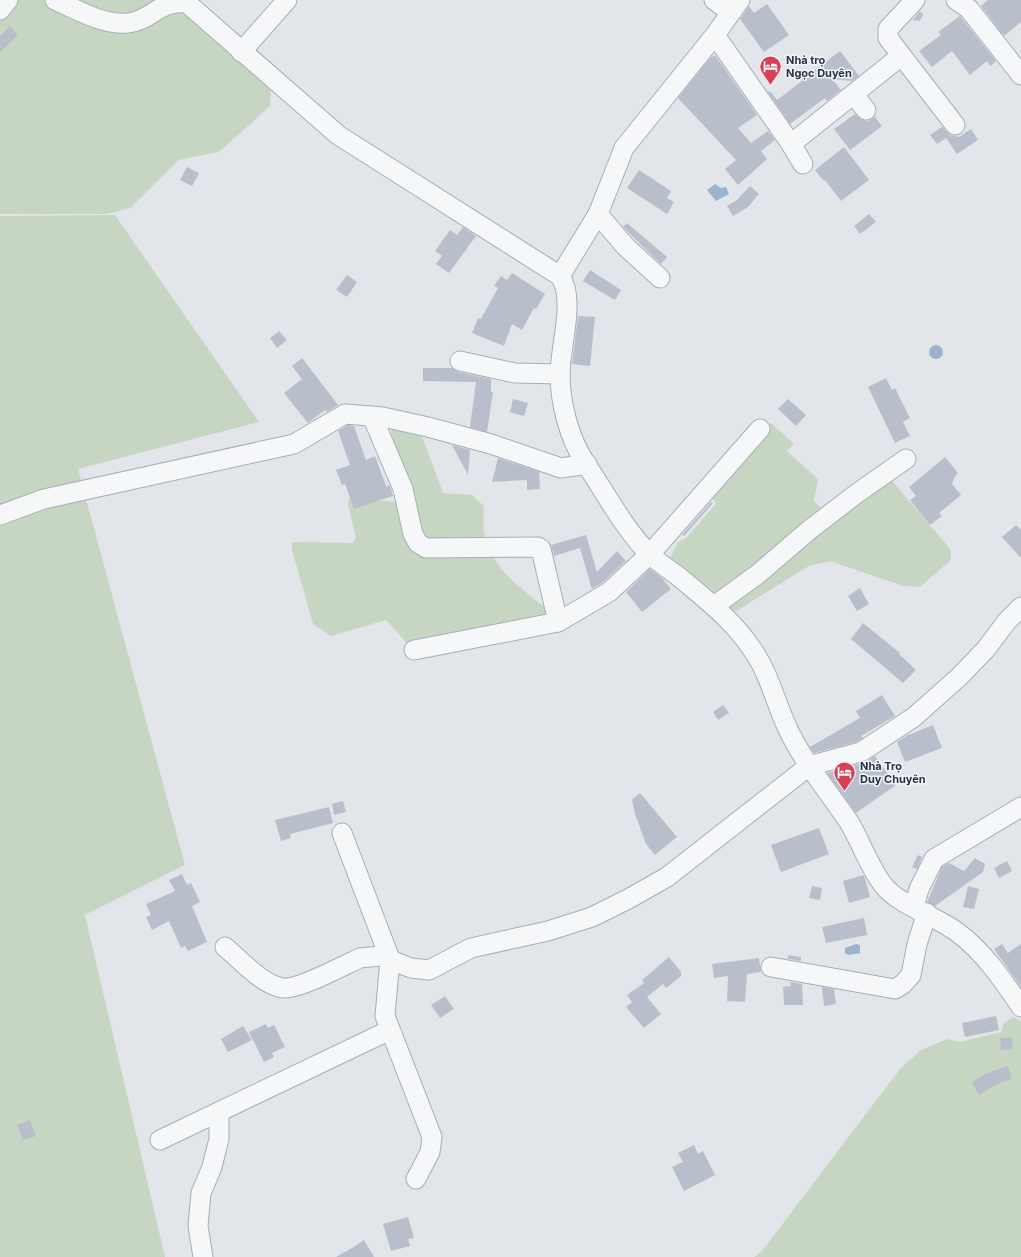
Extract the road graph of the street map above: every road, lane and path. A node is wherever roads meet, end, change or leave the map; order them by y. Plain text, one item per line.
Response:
1 (8, 0) edge
2 (55, 0) edge
3 (176, 0) edge
4 (287, 0) edge
5 (714, 0) edge
6 (915, 0) edge
7 (956, 0) edge
8 (735, 6) edge
9 (0, 10) edge
10 (715, 35) junction
11 (241, 52) junction
12 (901, 56) junction
13 (1021, 75) edge
14 (854, 95) junction
15 (866, 110) dead end
16 (954, 125) dead end
17 (791, 144) junction
18 (803, 164) dead end
19 (598, 214) junction
20 (560, 276) junction
21 (660, 278) dead end
22 (460, 360) dead end
23 (560, 374) junction
24 (372, 416) junction
25 (760, 429) dead end
26 (906, 459) dead end
27 (586, 464) junction
28 (0, 515) edge
29 (650, 554) junction
30 (714, 606) junction
31 (1021, 607) edge
32 (558, 622) junction
33 (414, 650) dead end
34 (809, 766) junction
35 (1021, 807) edge
36 (342, 833) dead end
37 (920, 910) junction
38 (225, 948) dead end
39 (390, 959) junction
40 (771, 967) dead end
41 (1021, 1007) edge
42 (390, 1030) junction
43 (219, 1112) junction
44 (160, 1140) dead end
45 (416, 1179) dead end
46 (203, 1257) edge

1 - 9 street
2 - 3 street
3 - 11 street
4 - 11 street
5 - 8 street
6 - 12 street
7 - 13 street
8 - 10 street
10 - 17 street
10 - 19 street
11 - 20 street
12 - 14 street
12 - 16 street
14 - 15 street
14 - 17 street
17 - 18 street
19 - 20 street
19 - 21 street
20 - 23 street
22 - 23 street
23 - 27 street
24 - 27 street
24 - 28 street
24 - 32 street
25 - 29 street
26 - 30 street
27 - 29 street
29 - 30 street
29 - 32 street
30 - 34 street
31 - 34 street
32 - 33 street
34 - 37 street
34 - 39 street
35 - 37 street
36 - 39 street
37 - 40 street
37 - 41 street
38 - 39 street
39 - 42 street
42 - 43 street
42 - 45 street
43 - 44 street
43 - 46 street

